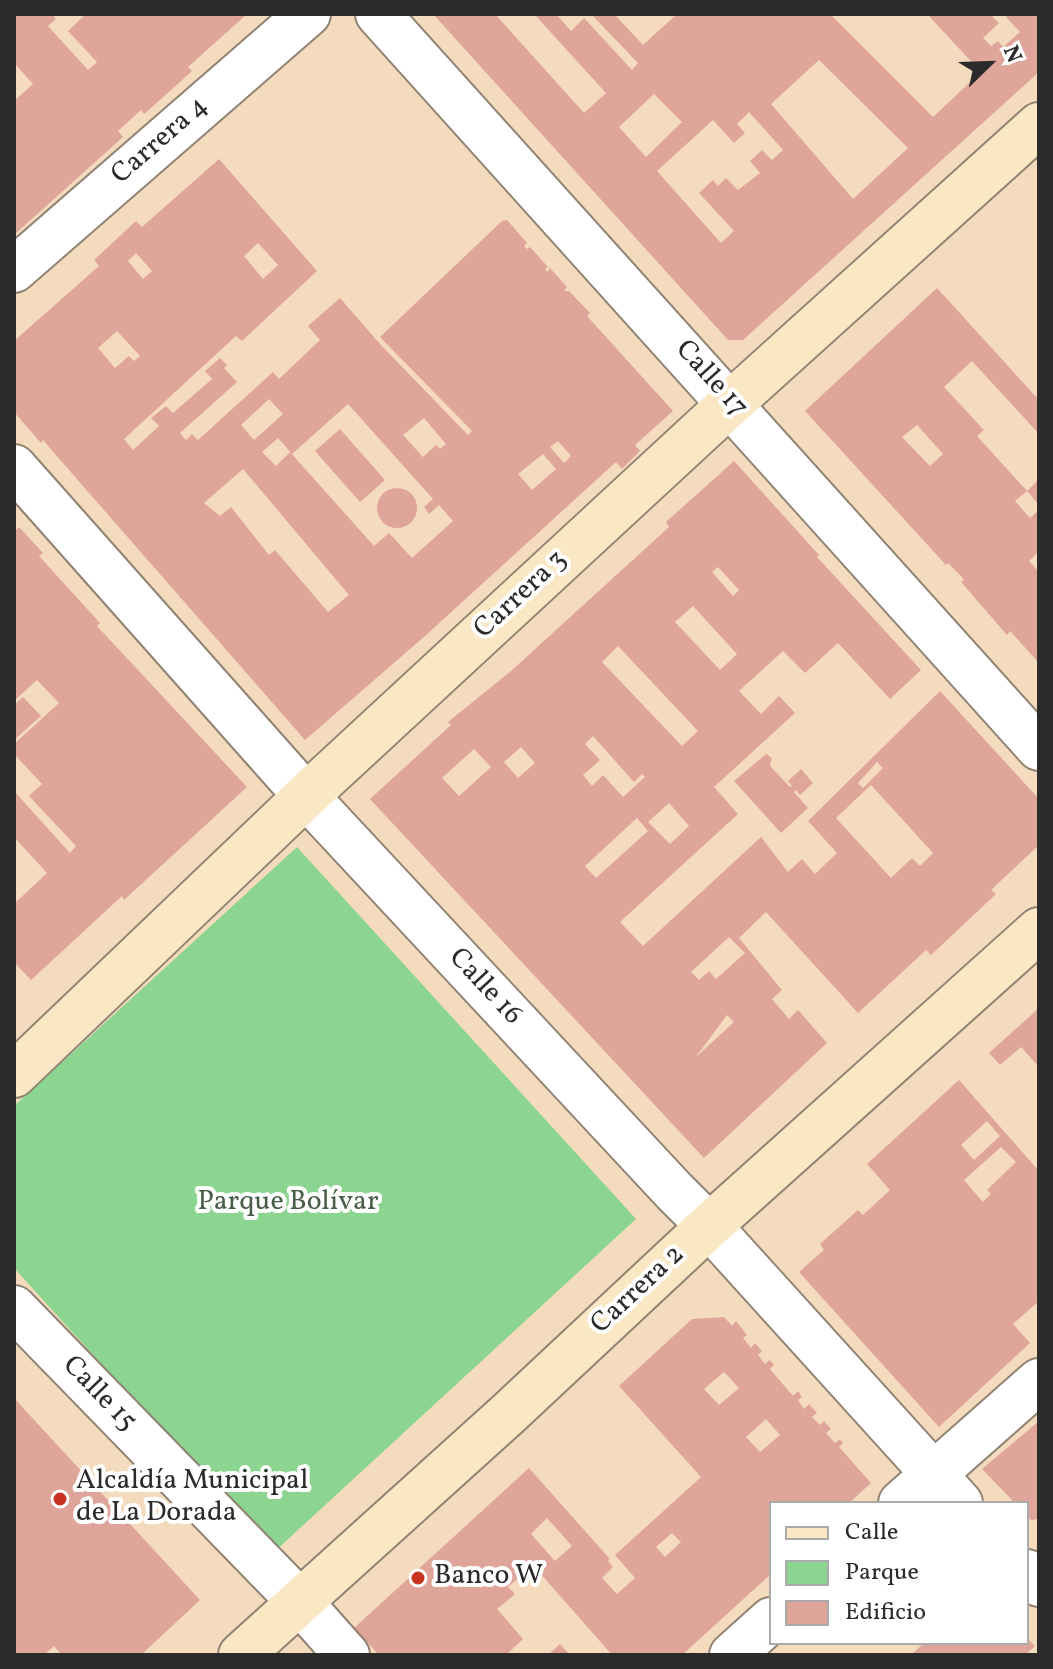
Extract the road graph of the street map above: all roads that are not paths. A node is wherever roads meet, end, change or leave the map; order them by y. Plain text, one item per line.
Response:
1 (308, 14) edge
2 (378, 14) edge
3 (1039, 125) edge
4 (14, 270) edge
5 (731, 403) junction
6 (14, 467) edge
7 (1039, 748) edge
8 (306, 796) junction
9 (1039, 930) edge
10 (14, 1075) edge
11 (709, 1226) junction
12 (14, 1308) edge
13 (1039, 1381) edge
14 (931, 1494) edge
15 (300, 1602) junction
16 (769, 1622) edge
17 (241, 1655) edge
18 (347, 1655) edge
19 (732, 1655) edge

1 - 4 street, Carrera 4
2 - 5 street, Calle 17
3 - 5 main road, Carrera 3
5 - 7 street, Calle 17
5 - 8 main road, Carrera 3
6 - 8 street, Calle 16
8 - 10 main road, Carrera 3
8 - 11 street, Calle 16
9 - 11 main road, Carrera 2
11 - 14 street, Calle 16
11 - 15 main road, Carrera 2
12 - 15 street, Calle 15
13 - 14 street
15 - 17 main road, Carrera 2
15 - 18 street, Calle 15
16 - 19 street

